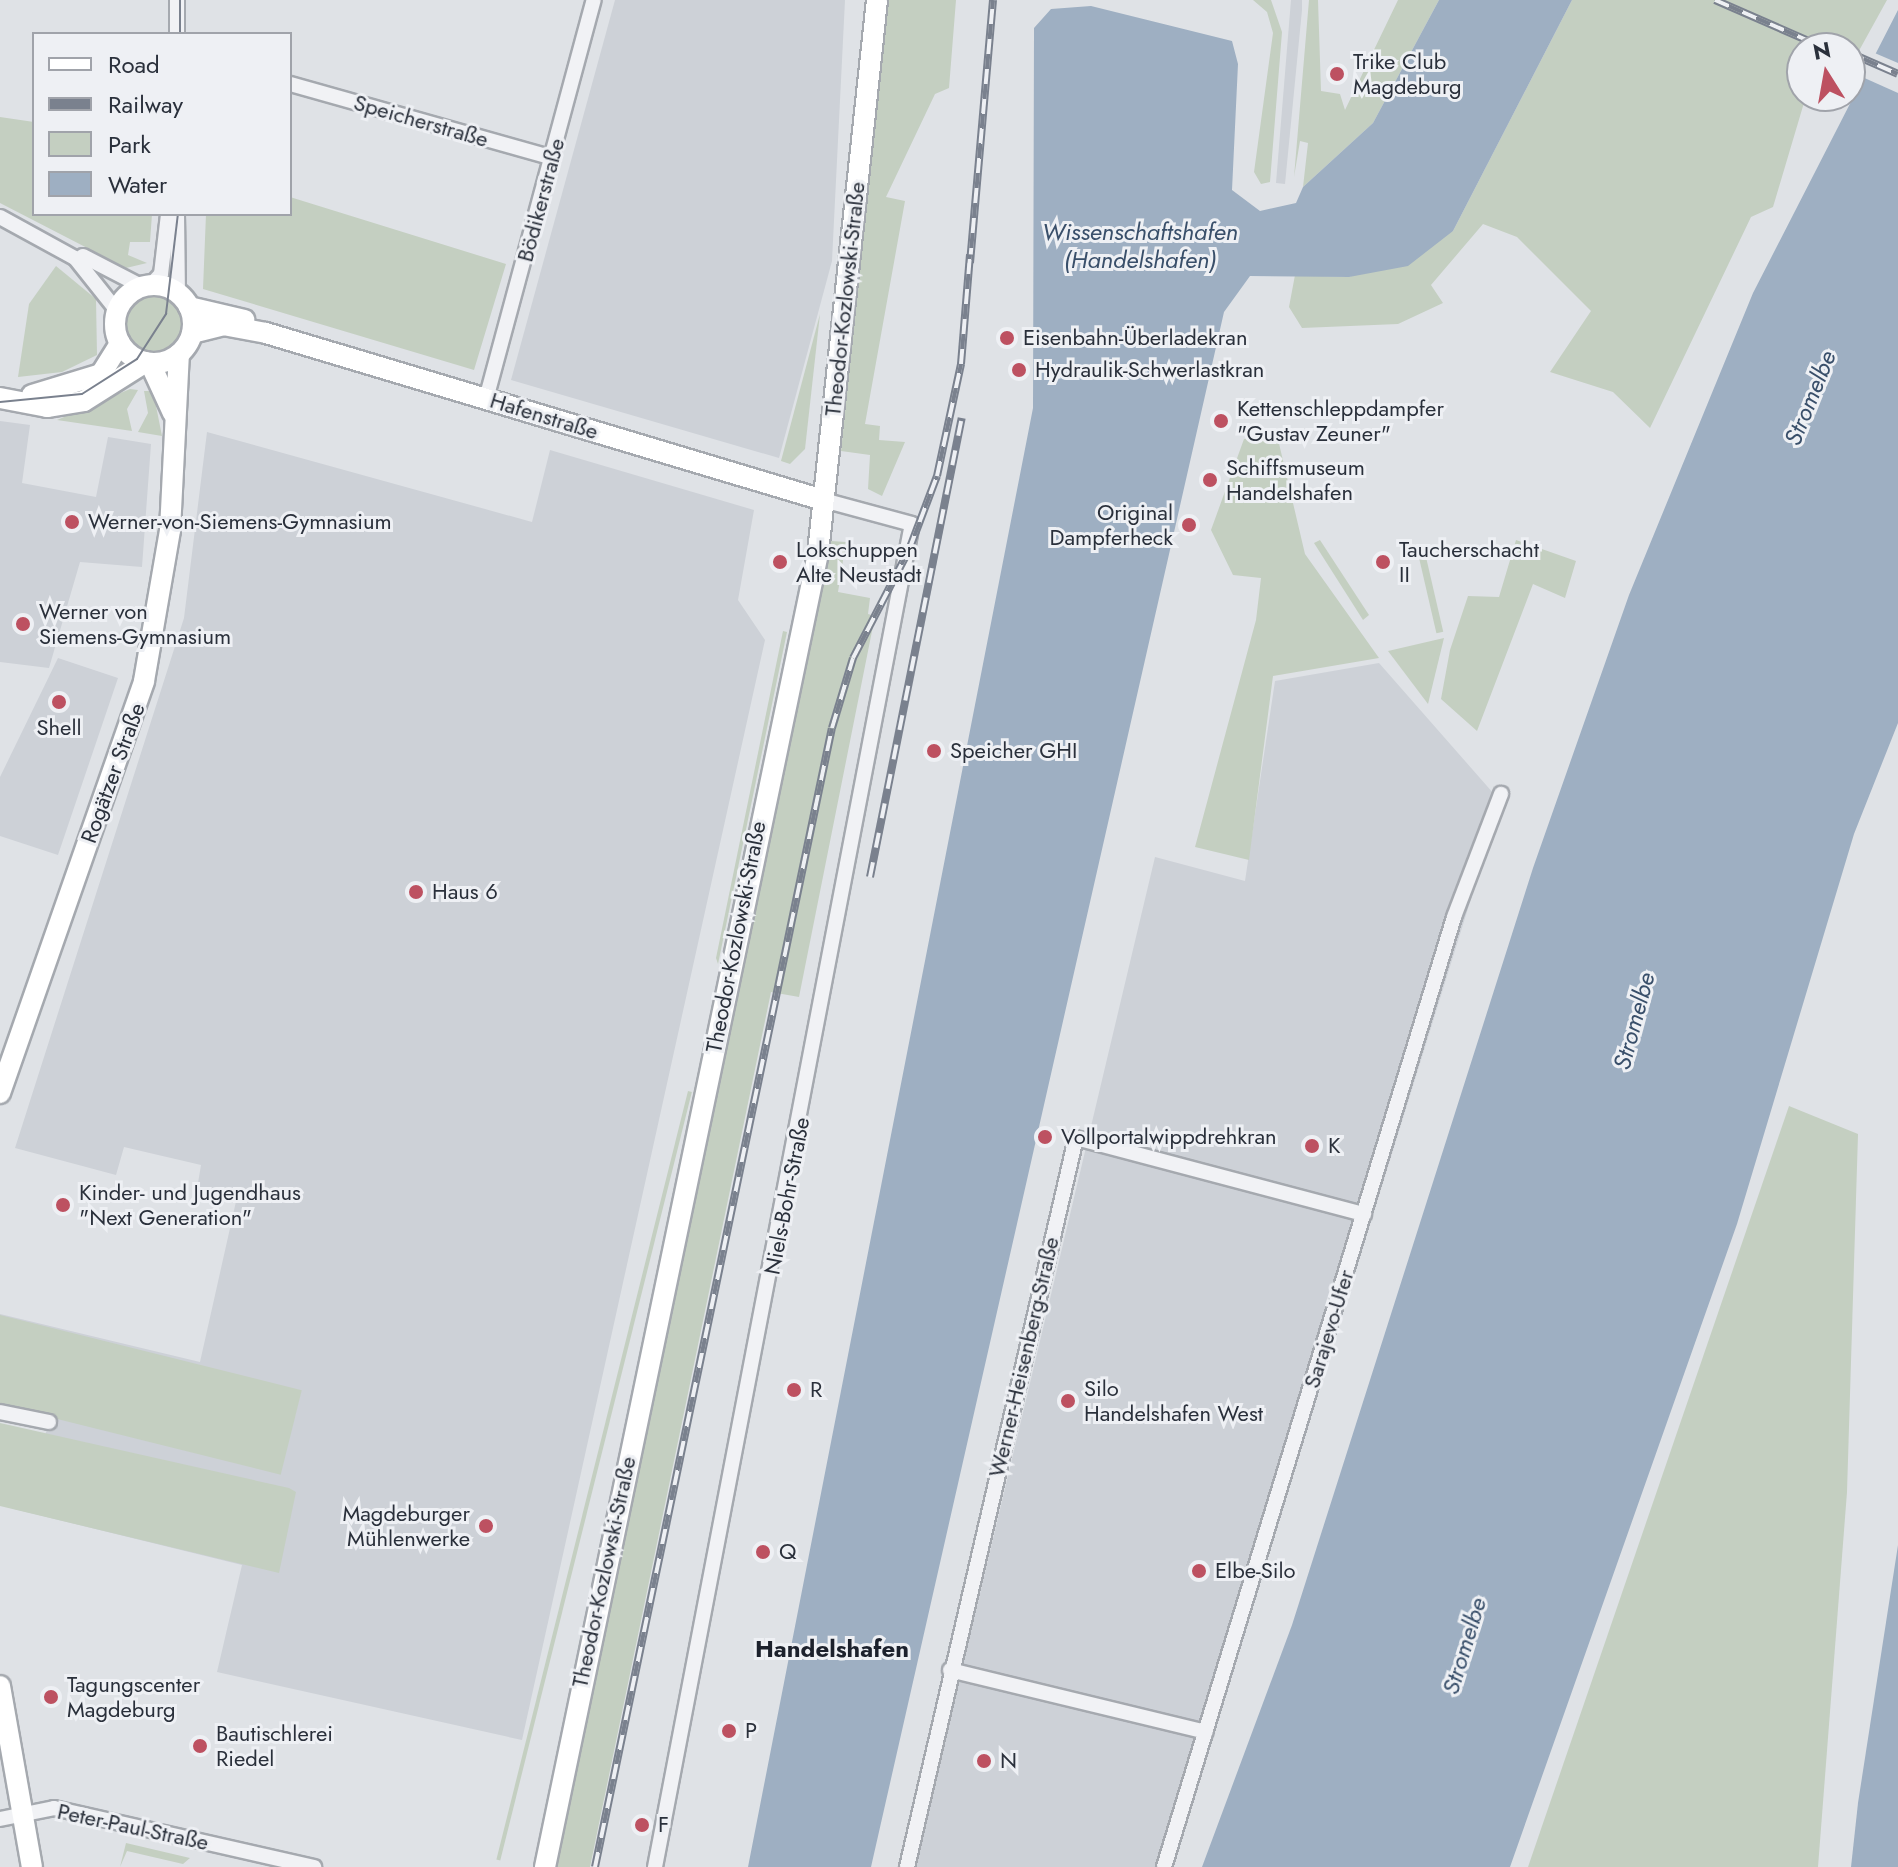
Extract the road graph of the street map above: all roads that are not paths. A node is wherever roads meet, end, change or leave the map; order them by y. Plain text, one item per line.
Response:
1 (177, 0) edge
2 (594, 0) edge
3 (877, 0) edge
4 (177, 32) edge
5 (292, 85) edge
6 (553, 158) junction
7 (168, 216) edge
8 (177, 216) edge
9 (0, 217) edge
10 (60, 249) junction
11 (147, 286) junction
12 (184, 301) junction
13 (118, 312) junction
14 (192, 333) junction
15 (266, 333) junction
16 (120, 343) junction
17 (179, 354) junction
18 (148, 362) junction
19 (0, 397) edge
20 (486, 399) junction
21 (178, 441) junction
22 (823, 500) junction
23 (1501, 794) dead end
24 (0, 1091) edge
25 (1364, 1214) junction
26 (0, 1412) edge
27 (49, 1422) dead end
28 (950, 1670) junction
29 (0, 1686) edge
30 (1206, 1732) junction
31 (23, 1813) junction
32 (0, 1819) edge
33 (32, 1867) edge
34 (314, 1867) edge
35 (545, 1867) edge
36 (655, 1867) edge
37 (907, 1867) edge
38 (1164, 1867) edge

1 - 4 street
2 - 6 street, Bödikerstraße
3 - 22 street, Theodor-Kozlowski-Straße
5 - 6 street, Speicherstraße
6 - 20 street, Bödikerstraße
7 - 11 street
8 - 12 street
9 - 10 street
10 - 11 street
10 - 13 street
11 - 12 street
11 - 13 street
12 - 14 street
12 - 15 street, Hafenstraße
13 - 16 street
14 - 15 street, Hafenstraße
14 - 17 street
15 - 20 street, Hafenstraße
16 - 18 street
16 - 19 street
17 - 18 street
17 - 21 street, Rogätzer Straße
18 - 19 street
18 - 21 street, Rogätzer Straße
20 - 22 street, Hafenstraße
21 - 24 street, Rogätzer Straße
22 - 35 street, Theodor-Kozlowski-Straße
22 - 36 street, Niels-Bohr-Straße
23 - 25 street, Sarajevo-Ufer
25 - 28 street, Werner-Heisenberg-Straße
25 - 30 street, Sarajevo-Ufer
26 - 27 street
28 - 30 street
28 - 37 street, Werner-Heisenberg-Straße
29 - 31 street
30 - 38 street, Sarajevo-Ufer
31 - 32 street, Peter-Paul-Straße
31 - 33 street
31 - 34 street, Peter-Paul-Straße

